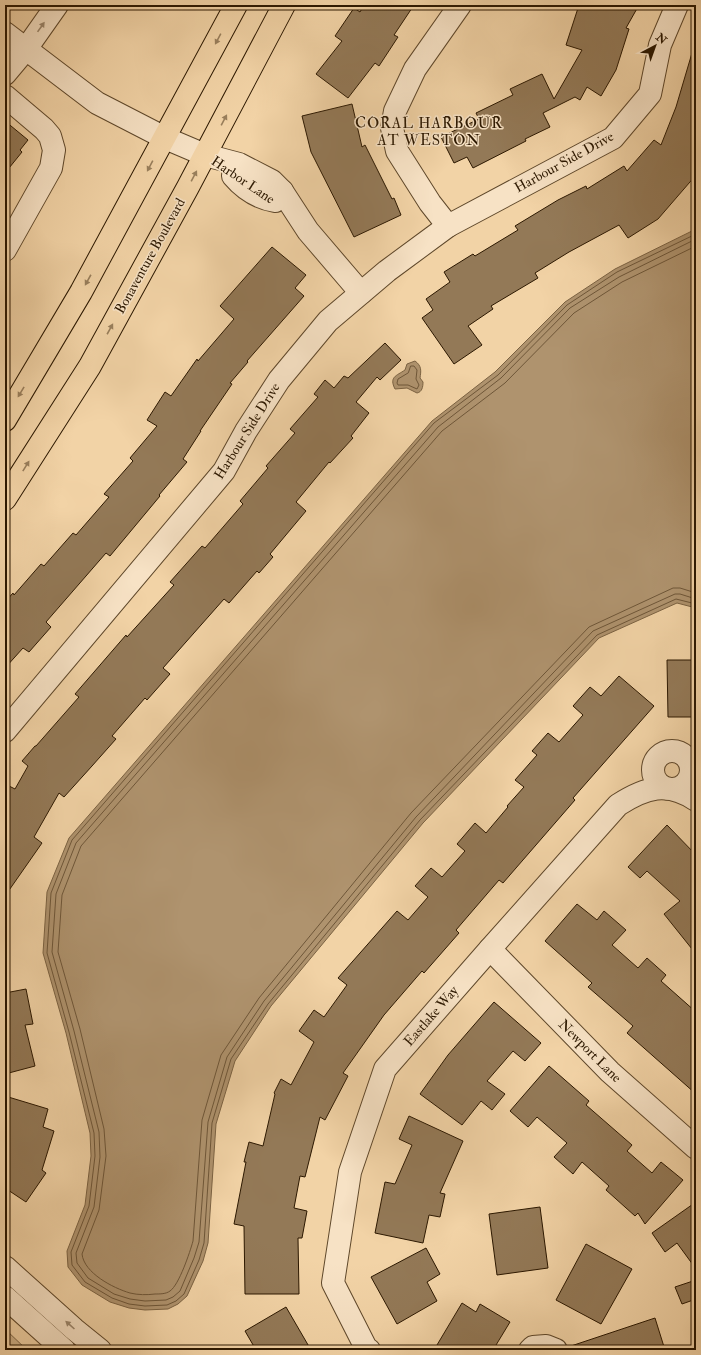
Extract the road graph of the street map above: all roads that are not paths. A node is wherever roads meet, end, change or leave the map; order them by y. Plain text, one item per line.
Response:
1 (57, 5) edge
2 (236, 5) edge
3 (284, 5) edge
4 (460, 5) edge
5 (677, 5) edge
6 (5, 33) edge
7 (26, 49) junction
8 (5, 74) edge
9 (5, 96) edge
10 (165, 138) junction
11 (205, 155) junction
12 (278, 196) junction
13 (12, 220) edge
14 (448, 226) junction
15 (5, 250) edge
16 (361, 293) junction
17 (5, 420) edge
18 (5, 499) edge
19 (5, 731) edge
20 (696, 800) edge
21 (490, 949) junction
22 (696, 1148) edge
23 (5, 1267) edge
24 (5, 1297) edge
25 (64, 1350) edge
26 (100, 1350) edge
27 (368, 1350) edge
28 (530, 1350) edge
29 (556, 1350) edge

7 -> 1 street
2 -> 10 main road
11 -> 3 main road, Bonaventure Boulevard
4 - 14 street
5 - 14 street, Harbour Side Drive
6 - 7 street
7 - 8 street
7 - 10 street
9 - 13 street
10 - 11 street
10 -> 17 main road
11 - 12 street, Harbor Lane
11 - 12 street, Harbor Lane
18 -> 11 main road, Bonaventure Boulevard
12 - 16 street, Harbor Lane
13 - 15 street
14 - 16 street, Harbour Side Drive
16 - 19 street, Harbour Side Drive
20 - 21 street, Eastlake Way
21 - 22 street, Newport Lane
21 - 27 street, Eastlake Way
26 -> 23 street
24 - 25 street
28 - 29 street

